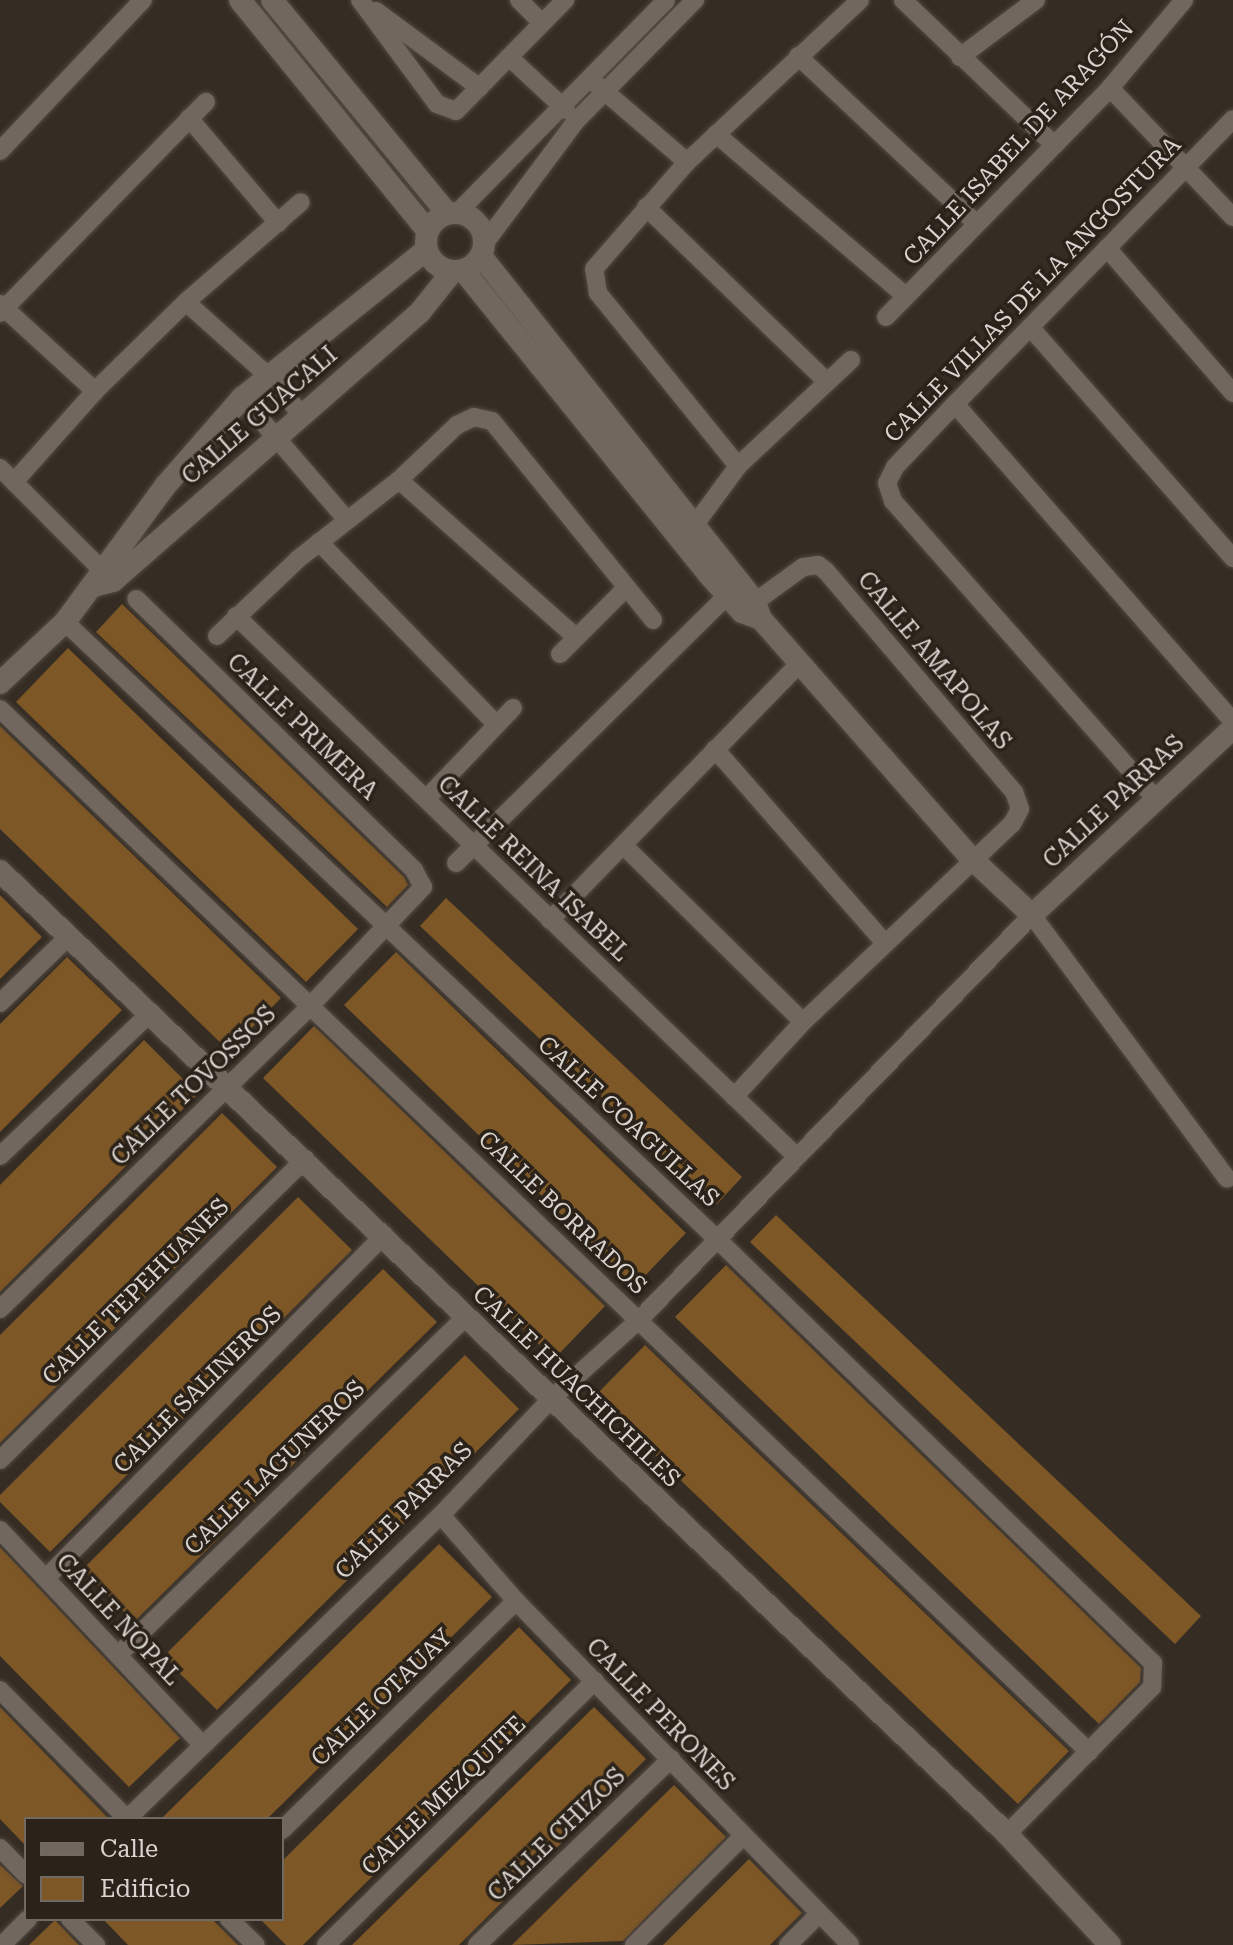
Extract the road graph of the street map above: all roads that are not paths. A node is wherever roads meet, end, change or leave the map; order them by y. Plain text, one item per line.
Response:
1 (143, 0) edge
2 (240, 0) edge
3 (272, 0) edge
4 (360, 0) edge
5 (519, 0) edge
6 (565, 0) edge
7 (666, 0) edge
8 (695, 0) edge
9 (860, 0) edge
10 (903, 0) edge
11 (1036, 0) edge
12 (1184, 0) edge
13 (541, 22) junction
14 (798, 56) junction
15 (509, 57) junction
16 (960, 57) junction
17 (588, 77) junction
18 (480, 88) junction
19 (1110, 88) junction
20 (605, 90) junction
21 (206, 102) dead end
22 (560, 103) junction
23 (189, 118) junction
24 (1233, 119) edge
25 (576, 121) junction
26 (716, 134) junction
27 (1053, 144) junction
28 (0, 151) edge
29 (687, 162) junction
30 (1187, 166) junction
31 (301, 202) dead end
32 (646, 207) junction
33 (452, 213) junction
34 (1233, 217) edge
35 (278, 223) junction
36 (976, 223) junction
37 (427, 240) junction
38 (1107, 248) junction
39 (483, 250) junction
40 (458, 271) junction
41 (906, 296) junction
42 (186, 302) junction
43 (2, 309) edge
44 (886, 317) dead end
45 (1030, 327) junction
46 (851, 360) dead end
47 (267, 375) junction
48 (827, 382) junction
49 (95, 391) junction
50 (1233, 393) edge
51 (242, 398) junction
52 (955, 404) junction
53 (301, 414) junction
54 (275, 438) junction
55 (738, 466) junction
56 (0, 468) edge
57 (399, 480) junction
58 (14, 482) junction
59 (346, 519) junction
60 (136, 526) junction
61 (694, 526) junction
62 (319, 542) junction
63 (153, 544) junction
64 (1233, 558) edge
65 (102, 578) junction
66 (626, 588) junction
67 (136, 599) dead end
68 (745, 602) junction
69 (236, 616) junction
70 (653, 620) dead end
71 (65, 622) junction
72 (217, 636) dead end
73 (576, 637) junction
74 (560, 654) dead end
75 (800, 663) junction
76 (0, 683) edge
77 (513, 708) dead end
78 (0, 709) edge
79 (496, 724) junction
80 (1233, 725) edge
81 (715, 749) junction
82 (1154, 797) junction
83 (426, 799) junction
84 (623, 845) junction
85 (471, 846) junction
86 (972, 859) junction
87 (456, 863) dead end
88 (0, 871) edge
89 (418, 894) joint
90 (1032, 915) junction
91 (550, 920) junction
92 (386, 928) junction
93 (68, 937) junction
94 (885, 943) junction
95 (0, 1003) edge
96 (311, 1005) junction
97 (149, 1014) junction
98 (803, 1022) junction
99 (226, 1087) junction
100 (734, 1097) junction
101 (0, 1156) edge
102 (797, 1157) junction
103 (305, 1159) junction
104 (1230, 1170) edge
105 (384, 1235) junction
106 (718, 1240) junction
107 (0, 1309) edge
108 (466, 1316) junction
109 (639, 1320) junction
110 (550, 1400) junction
111 (0, 1460) edge
112 (441, 1515) junction
113 (0, 1530) edge
114 (46, 1578) junction
115 (516, 1601) junction
116 (118, 1655) junction
117 (595, 1681) junction
118 (0, 1690) edge
119 (201, 1743) junction
120 (1089, 1752) junction
121 (671, 1759) junction
122 (125, 1817) edge
123 (129, 1817) edge
124 (284, 1828) edge
125 (1007, 1834) junction
126 (743, 1836) junction
127 (0, 1848) edge
128 (24, 1873) edge
129 (819, 1914) junction
130 (26, 1921) edge
131 (72, 1921) edge
132 (231, 1921) edge
133 (2, 1945) edge
134 (96, 1945) edge
135 (256, 1945) edge
136 (326, 1945) edge
137 (477, 1945) edge
138 (634, 1945) edge
139 (788, 1945) edge
140 (850, 1945) edge
141 (1110, 1945) edge

1 - 28 street
2 - 37 street
3 - 33 street
4 - 18 street
4 - 18 street
5 - 13 street
6 - 13 street
7 - 17 street
8 - 20 street
9 - 14 street
10 - 16 street
11 - 16 street
12 - 19 street, CALLE ISABEL DE ARAGÓN
13 - 15 street
14 - 26 street
14 - 36 street
15 - 18 street
15 - 22 street
16 - 27 street
17 - 20 street
17 - 22 street
19 - 27 street, CALLE ISABEL DE ARAGÓN
19 - 30 street
20 - 25 street
20 - 29 street
21 - 23 street
22 - 25 street
22 - 33 street
23 - 35 street
23 - 43 street
24 - 30 street, CALLE VILLAS DE LA ANGOSTURA
25 - 39 street
26 - 29 street
26 - 41 street
27 - 36 street, CALLE ISABEL DE ARAGÓN
29 - 32 street
30 - 34 street
30 - 38 street, CALLE VILLAS DE LA ANGOSTURA
31 - 35 street
32 - 48 street
32 - 55 street
33 - 37 street
33 - 39 street
35 - 42 street
36 - 41 street, CALLE ISABEL DE ARAGÓN
37 - 40 street
37 - 47 street, CALLE GUACALI
38 - 45 street, CALLE VILLAS DE LA ANGOSTURA
38 - 50 street
39 - 40 street
39 - 61 street
40 - 53 street, CALLE GUACALI
40 - 68 street
41 - 44 street, CALLE ISABEL DE ARAGÓN
42 - 47 street
42 - 49 street
43 - 49 street
45 - 52 street, CALLE VILLAS DE LA ANGOSTURA
45 - 64 street
46 - 48 street
47 - 51 street, CALLE GUACALI
47 - 53 street
48 - 55 street
49 - 58 street
51 - 54 street
51 - 60 street, CALLE GUACALI
52 - 80 street
52 - 82 street, CALLE VILLAS DE LA ANGOSTURA
53 - 54 street, CALLE GUACALI
54 - 59 street
54 - 63 street, CALLE GUACALI
55 - 61 street
56 - 58 street
57 - 59 street
57 - 66 street
57 - 73 street
58 - 65 street
59 - 62 street
60 - 63 street
60 - 65 street, CALLE GUACALI
61 - 68 street
62 - 69 street
62 - 79 street
63 - 65 street, CALLE GUACALI
65 - 71 street, CALLE GUACALI
66 - 70 street
66 - 73 street
67 - 89 street, CALLE PRIMERA
68 - 75 street
68 - 85 street
68 - 86 street, CALLE AMAPOLAS
69 - 72 street
69 - 83 street, CALLE REINA ISABEL
71 - 76 street, CALLE GUACALI
71 - 92 street, CALLE COAGULLAS
73 - 74 street
75 - 81 street
75 - 86 street
77 - 79 street
78 - 96 street, CALLE BORRADOS
79 - 83 street
80 - 82 street, CALLE PARRAS
81 - 84 street
81 - 94 street
82 - 90 street, CALLE PARRAS
83 - 85 street, CALLE REINA ISABEL
84 - 91 street
84 - 98 street
85 - 87 street
85 - 91 street, CALLE REINA ISABEL
86 - 90 street
86 - 94 street
88 - 93 street, CALLE HUACHICHILES
89 - 92 street, CALLE TOVOSSOS
90 - 102 street, CALLE PARRAS
90 - 104 street
91 - 100 street, CALLE REINA ISABEL
92 - 96 street, CALLE TOVOSSOS
92 - 106 street, CALLE COAGULLAS
93 - 95 street
93 - 97 street, CALLE HUACHICHILES
94 - 98 street
96 - 99 street, CALLE TOVOSSOS
96 - 109 street, CALLE BORRADOS
97 - 99 street, CALLE HUACHICHILES
97 - 101 street
98 - 100 street
99 - 103 street, CALLE HUACHICHILES
99 - 107 street, CALLE TOVOSSOS
100 - 102 street, CALLE REINA ISABEL
102 - 106 street, CALLE PARRAS
103 - 105 street, CALLE HUACHICHILES
103 - 111 street, CALLE TEPEHUANES
105 - 108 street, CALLE HUACHICHILES
105 - 114 street, CALLE SALINEROS
106 - 109 street, CALLE PARRAS
106 - 120 street, CALLE COAGULLAS
108 - 110 street, CALLE HUACHICHILES
108 - 116 street, CALLE LAGUNEROS
109 - 110 street, CALLE PARRAS
109 - 120 street, CALLE BORRADOS
110 - 112 street, CALLE PARRAS
110 - 125 street, CALLE HUACHICHILES
112 - 115 street, CALLE PERONES
112 - 119 street, CALLE PARRAS
113 - 114 street, CALLE NOPAL
114 - 116 street, CALLE NOPAL
115 - 117 street, CALLE PERONES
115 - 124 street, CALLE OTAUAY
116 - 119 street, CALLE NOPAL
117 - 121 street, CALLE PERONES
117 - 136 street, CALLE MEZQUITE
118 - 122 street
119 - 123 street, CALLE PARRAS
120 - 125 street
121 - 126 street, CALLE PERONES
121 - 137 street, CALLE CHIZOS
125 - 141 street, CALLE HUACHICHILES
126 - 129 street, CALLE PERONES
126 - 138 street
127 - 128 street
129 - 139 street
129 - 140 street, CALLE PERONES
130 - 133 street
131 - 134 street
132 - 135 street

